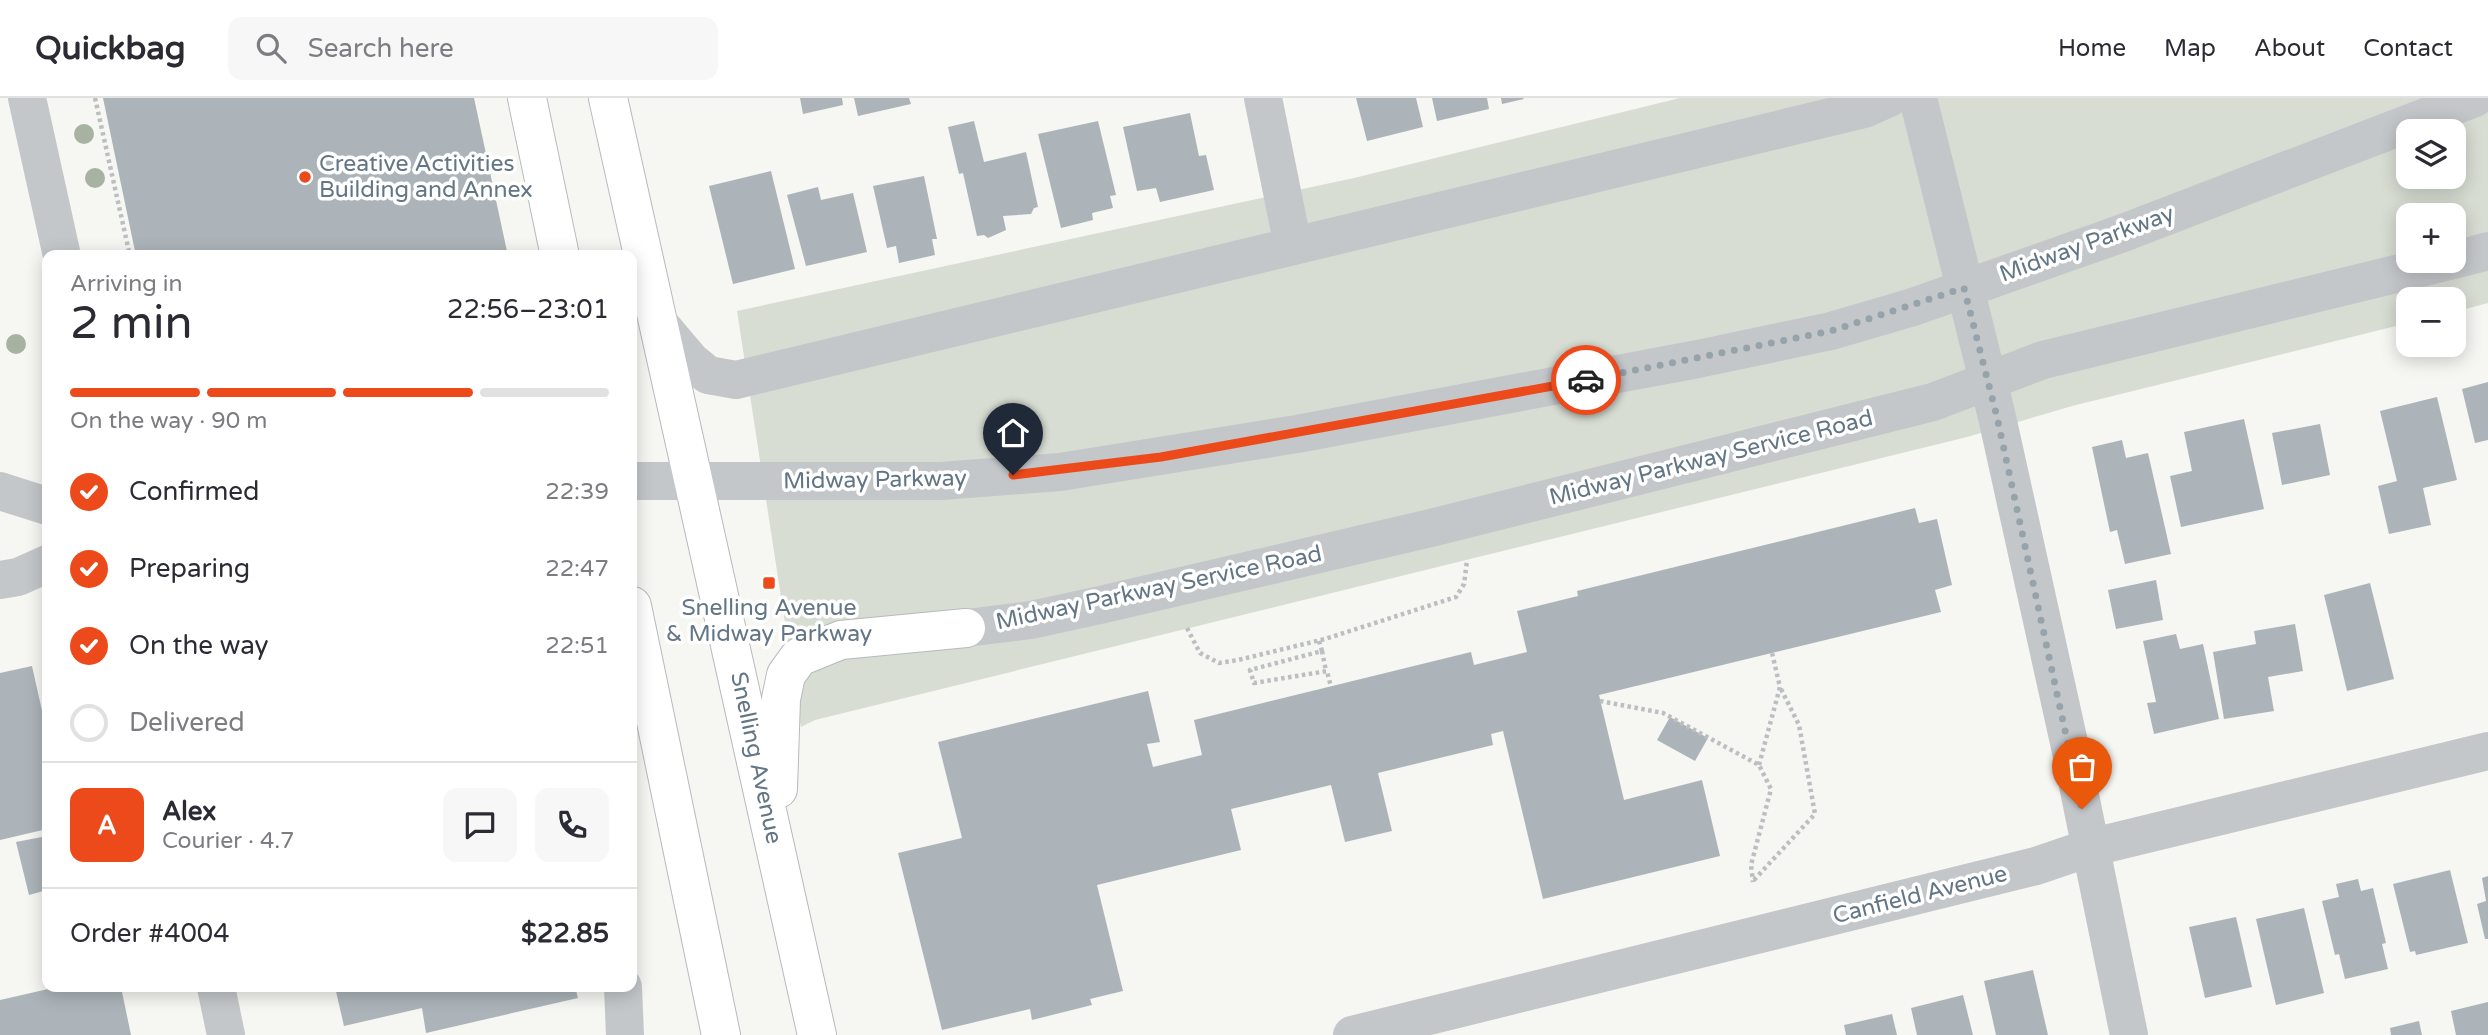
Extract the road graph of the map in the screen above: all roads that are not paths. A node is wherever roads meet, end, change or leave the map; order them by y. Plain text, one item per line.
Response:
1 (27, 98) edge
2 (527, 98) edge
3 (608, 98) edge
4 (1263, 98) edge
5 (1889, 98) edge
6 (1918, 98) edge
7 (2475, 98) edge
8 (1293, 246) junction
9 (61, 250) edge
10 (559, 250) edge
11 (2488, 251) edge
12 (2466, 256) edge
13 (2398, 273) edge
14 (1964, 288) junction
15 (658, 321) junction
16 (1989, 380) junction
17 (640, 482) edge
18 (694, 482) junction
19 (0, 491) edge
20 (42, 504) edge
21 (42, 566) edge
22 (0, 580) edge
23 (966, 628) joint
24 (637, 630) edge
25 (2488, 751) edge
26 (680, 840) junction
27 (776, 848) junction
28 (2089, 848) junction
29 (217, 992) edge
30 (623, 992) edge
31 (226, 1035) edge
32 (625, 1035) edge
33 (705, 1035) edge
34 (720, 1035) edge
35 (817, 1035) edge
36 (1352, 1035) edge
37 (2129, 1035) edge

1 - 9 street
2 - 10 main road
3 - 15 main road, Snelling Avenue
4 - 8 street
5 - 8 street
6 - 14 street
7 - 14 street, Midway Parkway
8 - 15 street
11 - 12 street, Midway Parkway Service Road
13 - 16 street, Midway Parkway Service Road
14 - 16 street
14 - 18 street, Midway Parkway
15 - 18 main road, Snelling Avenue
16 - 23 street, Midway Parkway Service Road
16 - 28 street
17 - 18 street, Midway Parkway
18 - 27 main road, Snelling Avenue
19 - 20 street
21 - 22 street
23 - 27 main road
24 - 26 main road
25 - 28 street, Canfield Avenue
26 - 33 main road
26 - 34 main road
27 - 35 main road, Snelling Avenue
28 - 36 street, Canfield Avenue
28 - 37 street
29 - 31 street
30 - 32 street

